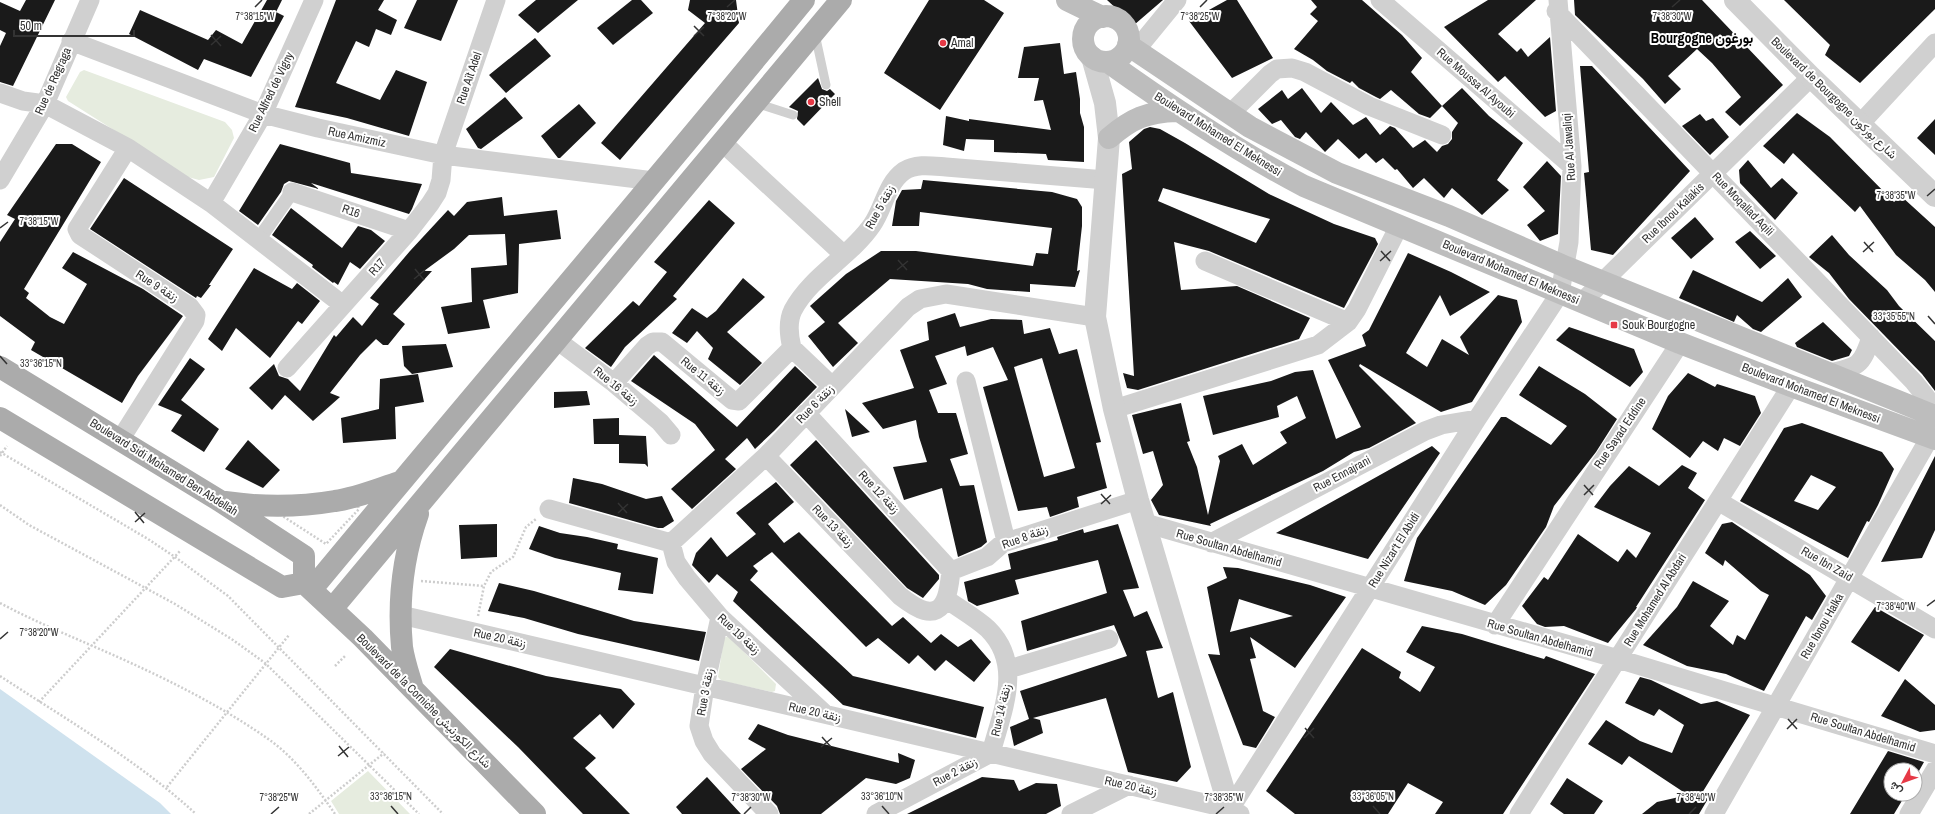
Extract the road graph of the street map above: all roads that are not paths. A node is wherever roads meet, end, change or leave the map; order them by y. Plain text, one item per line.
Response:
1 (90, 0) edge
2 (314, 0) edge
3 (496, 0) edge
4 (804, 0) edge
5 (841, 0) edge
6 (1065, 0) edge
7 (1177, 0) edge
8 (1380, 0) edge
9 (1545, 0) edge
10 (1735, 0) edge
11 (1558, 7) edge
12 (1102, 17) junction
13 (815, 33) junction
14 (1084, 34) junction
15 (71, 41) junction
16 (1935, 43) edge
17 (1132, 48) junction
18 (1101, 60) junction
19 (1811, 77) junction
20 (826, 85) dead end
21 (0, 93) edge
22 (756, 103) junction
23 (45, 104) junction
24 (1177, 111) junction
25 (263, 114) junction
26 (1230, 114) junction
27 (793, 115) dead end
28 (1860, 124) junction
29 (1442, 135) dead end
30 (1109, 138) junction
31 (723, 143) junction
32 (128, 148) junction
33 (443, 155) junction
34 (1572, 166) junction
35 (1714, 174) junction
36 (0, 180) edge
37 (1106, 180) junction
38 (654, 181) junction
39 (292, 192) joint
40 (1935, 196) edge
41 (211, 203) junction
42 (1399, 226) junction
43 (409, 231) junction
44 (259, 239) junction
45 (844, 255) junction
46 (1205, 261) dead end
47 (1566, 267) junction
48 (1602, 281) junction
49 (1560, 293) junction
50 (1582, 302) junction
51 (343, 305) junction
52 (1095, 317) junction
53 (1348, 322) junction
54 (1871, 337) junction
55 (558, 341) junction
56 (1680, 343) junction
57 (792, 348) junction
58 (0, 367) edge
59 (287, 368) dead end
60 (1829, 373) junction
61 (966, 381) dead end
62 (614, 384) junction
63 (832, 386) junction
64 (1791, 386) junction
65 (1114, 409) junction
66 (806, 413) junction
67 (1935, 415) edge
68 (0, 418) edge
69 (1477, 419) junction
70 (1933, 433) edge
71 (670, 436) dead end
72 (120, 440) junction
73 (766, 456) junction
74 (400, 482) junction
75 (1138, 500) junction
76 (220, 501) junction
77 (1718, 501) junction
78 (421, 504) junction
79 (549, 509) road end
80 (1145, 523) junction
81 (1006, 542) junction
82 (671, 543) junction
83 (1211, 543) junction
84 (951, 571) junction
85 (1850, 577) junction
86 (308, 586) junction
87 (1369, 589) junction
88 (946, 599) junction
89 (332, 609) junction
90 (401, 615) junction
91 (720, 617) junction
92 (1495, 625) junction
93 (1935, 629) edge
94 (1109, 639) dead end
95 (1618, 659) junction
96 (1009, 669) junction
97 (705, 686) junction
98 (413, 690) junction
99 (1776, 706) junction
100 (825, 714) junction
101 (991, 753) junction
102 (1935, 754) edge
103 (1935, 770) edge
104 (1130, 785) junction
105 (1234, 812) edge
106 (535, 814) edge
107 (769, 814) edge
108 (876, 814) edge
109 (1071, 814) edge
110 (1519, 814) edge
111 (1714, 814) edge
112 (1909, 814) edge

1 - 15 street, Rue de Regraga
2 - 25 street, Rue Alfred de Vigny
3 - 33 street, Rue Aït Adel
4 - 38 main road
5 - 13 main road
6 - 12 main road
6 - 14 main road
7 - 17 street
8 - 34 street, Rue Moussa Al Ayoubi
9 - 11 street, Rue Moqallad Aqili
10 - 19 street, Boulevard de Bourgogne شارع بوركون
11 - 34 street, Rue Al Jawaliqi
11 - 35 street, Rue Moqallad Aqili
12 - 14 main road
12 - 17 main road
13 - 20 lane
13 - 22 main road
14 - 18 main road
15 - 23 street, Rue de Regraga
15 - 25 street, Rue Amizmiz
16 - 28 street
17 - 18 main road
17 - 26 main road, Boulevard Mohamed El Meknessi
18 - 24 main road, Boulevard Mohamed El Meknessi
18 - 30 street
19 - 28 street, Boulevard de Bourgogne شارع بوركون
19 - 35 street, Rue Ibnou Kalakis
21 - 23 street
22 - 27 lane
22 - 31 main road
23 - 32 street
23 - 36 street, Rue de Regraga
24 - 30 main road
24 - 42 main road, Boulevard Mohamed El Meknessi
25 - 33 street, Rue Amizmiz
25 - 41 street, Rue Alfred de Vigny
26 - 29 street
26 - 47 main road, Boulevard Mohamed El Meknessi
28 - 40 street, Boulevard de Bourgogne شارع بوركون
30 - 37 street
31 - 45 street
31 - 55 main road
32 - 41 street
32 - 72 street, Rue 9 زنقة
33 - 38 street, Rue Amizmiz
33 - 43 street, R17
34 - 47 street, Rue Al Jawaliqi
35 - 48 street, Rue Ibnou Kalakis
35 - 54 street, Rue Moqallad Aqili
37 - 45 street, Rue 5 زنقة
37 - 52 street
38 - 74 main road
39 - 43 street, R16
39 - 44 street
41 - 44 street
42 - 49 main road, Boulevard Mohamed El Meknessi
42 - 53 street
43 - 51 street, R17
44 - 51 street
45 - 57 street, Rue 5 زنقة
46 - 53 street
47 - 48 main road, Boulevard Mohamed El Meknessi
47 - 49 street, Rue Al Jawaliqi
48 - 50 street, Rue Ibnou Kalakis
48 - 60 main road, Boulevard Mohamed El Meknessi
49 - 50 main road, Boulevard Mohamed El Meknessi
49 - 69 street, Rue Nizar't El Abidi
50 - 56 main road, Boulevard Mohamed El Meknessi
51 - 59 street, R17
52 - 63 street, Rue 6 زنقة
52 - 65 street
53 - 65 street
54 - 60 street
54 - 67 street, Rue Moqallad Aqili
55 - 62 street, Rue 16 زنقة
55 - 78 main road
56 - 64 main road, Boulevard Mohamed El Meknessi
56 - 92 street, Rue Sayad Eddine
57 - 62 street, Rue 11 زنقة
57 - 63 street
58 - 72 main road, Boulevard Sidi Mohamed Ben Abdellah
60 - 67 main road, Boulevard Mohamed El Meknessi
61 - 81 street
62 - 71 street, Rue 16 زنقة
63 - 66 street, Rue 6 زنقة
64 - 70 main road, Boulevard Mohamed El Meknessi
64 - 77 street, Rue Mohamed Al Abdari
65 - 75 street
66 - 73 street, Rue 6 زنقة
66 - 84 street, Rue 12 زنقة
68 - 86 main road
69 - 83 street, Rue Ennajrani
69 - 87 street, Rue Nizar't El Abidi
70 - 85 street, Rue Ibnou Halka
72 - 76 main road, Boulevard Sidi Mohamed Ben Abdellah
73 - 82 street, Rue 6 زنقة
73 - 88 street, Rue 13 زنقة
74 - 76 main road
74 - 86 main road
75 - 80 street
75 - 81 street, Rue 8 زنقة
76 - 86 main road, Boulevard Sidi Mohamed Ben Abdellah
77 - 85 street, Rue Ibn Zaid
77 - 95 street, Rue Mohamed Al Abdari
78 - 89 main road
78 - 90 main road
79 - 82 street
80 - 83 street, Rue Soultan Abdelhamid
80 - 105 street
81 - 84 street, Rue 8 زنقة
82 - 91 street, Rue 19 زنقة
83 - 87 street, Rue Soultan Abdelhamid
84 - 88 street
85 - 93 street, Rue Ibn Zaid
85 - 99 street, Rue Ibnou Halka
86 - 89 main road, Boulevard de la Corniche شارع الكورنيش
87 - 92 street, Rue Soultan Abdelhamid
87 - 105 street, Rue Nizar't El Abidi
88 - 96 street, Rue 14 زنقة
89 - 98 main road, Boulevard de la Corniche شارع الكورنيش
90 - 97 street, Rue 20 زنقة
90 - 98 main road
91 - 97 street, Rue 3 زنقة
91 - 100 street, Rue 19 زنقة
92 - 95 street, Rue Soultan Abdelhamid
94 - 96 street
95 - 99 street, Rue Soultan Abdelhamid
95 - 110 street, Rue Mohamed Al Abdari
96 - 101 street, Rue 14 زنقة
97 - 100 street, Rue 20 زنقة
97 - 107 street, Rue 3 زنقة
98 - 106 main road, Boulevard de la Corniche شارع الكورنيش
99 - 102 street, Rue Soultan Abdelhamid
99 - 111 street, Rue Ibnou Halka
100 - 101 street, Rue 20 زنقة
101 - 104 street, Rue 20 زنقة
101 - 108 street, Rue 2 زنقة
103 - 112 street
104 - 105 street, Rue 20 زنقة
104 - 109 street

